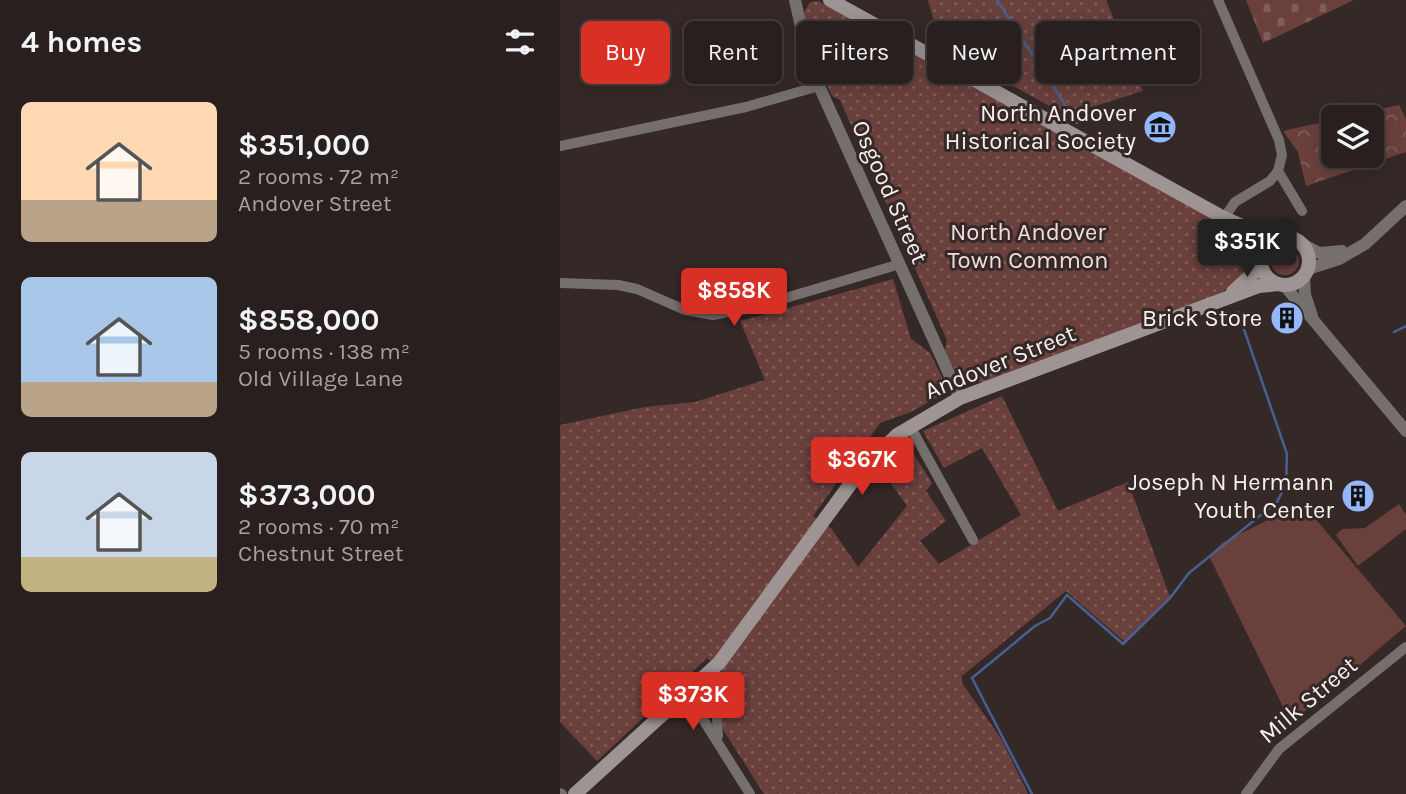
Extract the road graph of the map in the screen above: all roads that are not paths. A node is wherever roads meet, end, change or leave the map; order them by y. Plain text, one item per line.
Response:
1 (794, 0) edge
2 (831, 0) edge
3 (1218, 0) edge
4 (819, 86) junction
5 (560, 146) edge
6 (1278, 171) junction
7 (1406, 206) edge
8 (1302, 211) dead end
9 (1224, 218) junction
10 (1280, 237) junction
11 (1304, 245) junction
12 (1352, 250) junction
13 (1261, 263) junction
14 (900, 264) junction
15 (1306, 273) junction
16 (560, 283) edge
17 (1281, 285) junction
18 (1223, 299) junction
19 (1314, 323) junction
20 (960, 398) junction
21 (910, 426) junction
22 (1406, 431) edge
23 (973, 540) dead end
24 (1406, 647) edge
25 (708, 673) junction
26 (684, 697) junction
27 (722, 750) junction
28 (575, 794) edge
29 (750, 794) edge
30 (1246, 794) edge

1 - 4 street, Osgood Street
2 - 9 main road
3 - 6 street
4 - 5 street
4 - 14 street, Osgood Street
6 - 8 street
6 - 9 street
7 - 12 street
9 - 10 main road
9 - 13 main road
10 - 11 main road
10 - 13 main road
11 - 12 street
11 - 15 main road
12 - 15 street
13 - 17 main road
13 - 18 main road, Andover Street
14 - 16 street
14 - 20 street, Osgood Street
15 - 17 main road
15 - 19 street
17 - 18 main road, Andover Street
17 - 19 street
18 - 20 main road, Andover Street
19 - 22 street
20 - 21 main road, Andover Street
21 - 23 street
21 - 25 main road, Andover Street
24 - 30 street, Milk Street
25 - 26 main road, Andover Street
25 - 27 street
26 - 27 street
26 - 28 main road, Andover Street
27 - 29 street

